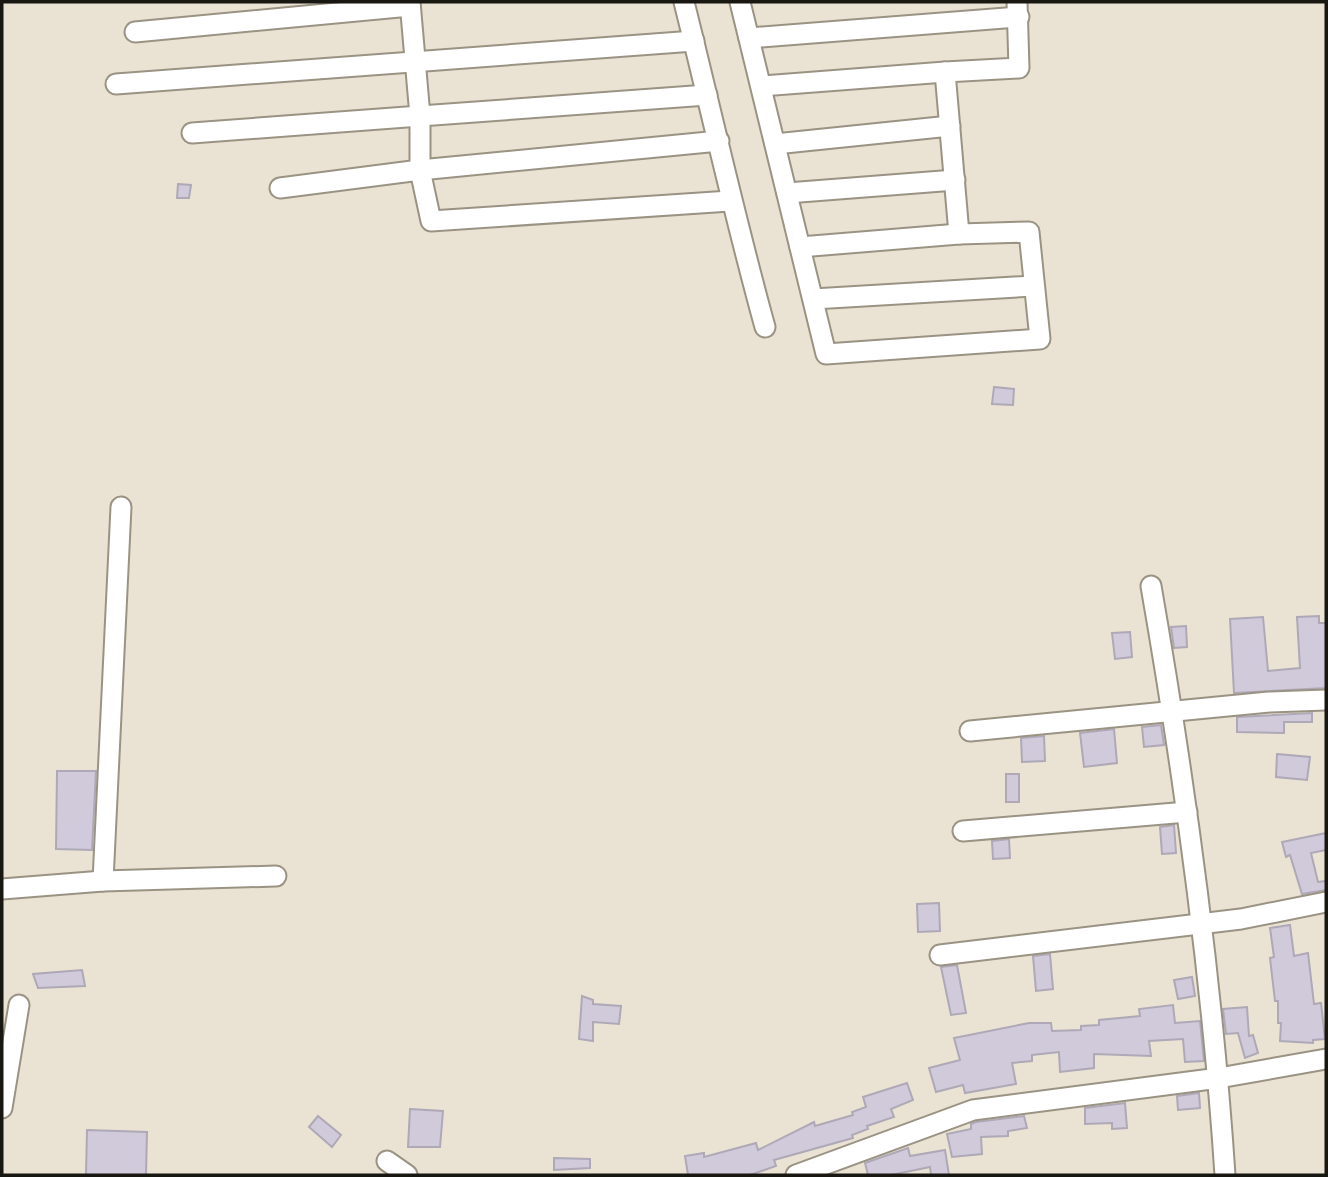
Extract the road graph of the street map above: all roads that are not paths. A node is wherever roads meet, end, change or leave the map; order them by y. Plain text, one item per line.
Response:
1 (684, 2) edge
2 (740, 2) edge
3 (410, 4) edge
4 (1018, 10) edge
5 (135, 32) dead end
6 (749, 38) junction
7 (694, 41) junction
8 (415, 61) junction
9 (945, 72) junction
10 (116, 84) dead end
11 (761, 86) junction
12 (707, 95) junction
13 (420, 116) junction
14 (950, 126) junction
15 (192, 133) dead end
16 (719, 141) junction
17 (775, 144) junction
18 (420, 170) junction
19 (955, 180) junction
20 (280, 188) dead end
21 (786, 192) junction
22 (730, 201) junction
23 (959, 234) junction
24 (800, 247) junction
25 (1033, 286) junction
26 (813, 299) junction
27 (765, 327) dead end
28 (121, 507) dead end
29 (1151, 586) dead end
30 (1326, 701) edge
31 (1173, 712) junction
32 (970, 731) dead end
33 (1187, 812) junction
34 (963, 831) dead end
35 (276, 876) dead end
36 (103, 881) junction
37 (2, 889) edge
38 (1326, 902) edge
39 (1200, 924) junction
40 (940, 955) dead end
41 (19, 1005) dead end
42 (1326, 1059) edge
43 (1219, 1077) junction
44 (2, 1108) edge
45 (387, 1161) dead end
46 (407, 1175) edge
47 (796, 1175) edge
48 (1225, 1175) edge

1 - 7 street
2 - 6 street
3 - 5 street
3 - 8 street
4 - 6 street
4 - 9 street
6 - 11 street
7 - 8 street
7 - 12 street
8 - 10 street
8 - 13 street
9 - 11 street
9 - 14 street
11 - 17 street
12 - 13 street
12 - 16 street
13 - 15 street
13 - 18 street
14 - 17 street
14 - 19 street
16 - 18 street
16 - 22 street
17 - 21 street
18 - 20 street
18 - 22 street
19 - 21 street
19 - 23 street
21 - 24 street
22 - 27 street
23 - 24 street
23 - 25 street
24 - 26 street
25 - 26 street
25 - 26 street
28 - 36 street
29 - 31 street
30 - 31 street
31 - 32 street
31 - 33 street
33 - 34 street
33 - 39 street
35 - 36 street
36 - 37 street
38 - 39 street
39 - 40 street
39 - 43 street
41 - 44 street
42 - 43 street
43 - 47 street
43 - 48 street
45 - 46 street

